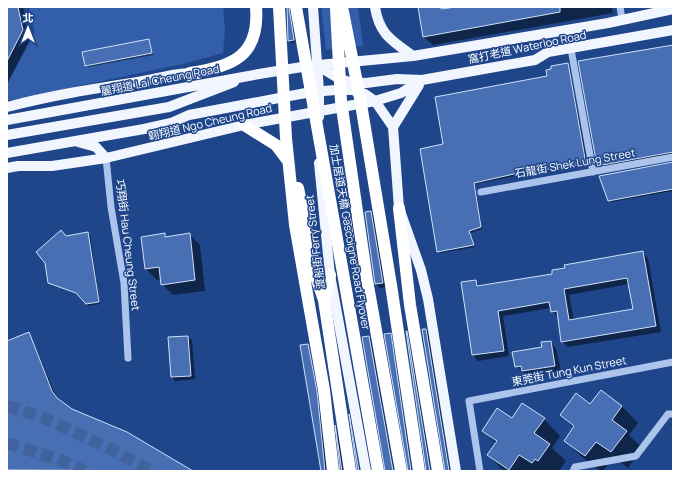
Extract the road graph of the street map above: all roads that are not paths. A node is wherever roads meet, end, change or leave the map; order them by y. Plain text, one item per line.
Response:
1 (256, 7) edge
2 (279, 7) edge
3 (296, 7) edge
4 (313, 7) edge
5 (336, 7) edge
6 (342, 7) edge
7 (375, 7) edge
8 (620, 7) edge
9 (673, 9) edge
10 (622, 19) junction
11 (673, 30) edge
12 (571, 49) junction
13 (413, 56) junction
14 (318, 66) junction
15 (190, 73) junction
16 (248, 76) junction
17 (223, 80) junction
18 (422, 80) junction
19 (320, 91) junction
20 (374, 101) junction
21 (7, 107) edge
22 (169, 107) junction
23 (319, 111) junction
24 (189, 115) junction
25 (7, 120) edge
26 (244, 125) junction
27 (392, 127) junction
28 (7, 134) edge
29 (78, 142) junction
30 (7, 152) edge
31 (673, 157) edge
32 (106, 158) junction
33 (7, 168) edge
34 (592, 172) junction
35 (481, 192) dead end
36 (399, 208) junction
37 (330, 275) junction
38 (324, 300) junction
39 (128, 358) dead end
40 (673, 362) edge
41 (673, 414) edge
42 (333, 471) edge
43 (350, 471) edge
44 (366, 471) edge
45 (378, 471) edge
46 (401, 471) edge
47 (419, 471) edge
48 (438, 471) edge
49 (456, 471) edge
50 (480, 471) edge
51 (573, 471) edge

1 - 15 highway
2 - 42 highway
3 - 45 highway, 加士居道天橋 Gascoigne Road Flyover
4 - 14 main road, 渡船街 Ferry Street
5 - 46 highway, 加士居道天橋 Gascoigne Road Flyover
6 - 47 highway
7 - 13 main road
8 - 10 street
9 - 10 main road, 窩打老道 Waterloo Road
10 - 13 main road, 窩打老道 Waterloo Road
11 - 12 main road, 窩打老道 Waterloo Road
12 - 18 main road, 窩打老道 Waterloo Road
12 - 34 street
13 - 14 main road, 窩打老道 Waterloo Road
14 - 16 main road, 麗翔道 Lai Cheung Road
14 - 18 main road
14 - 19 main road, 渡船街 Ferry Street
15 - 17 main road
15 - 21 main road
16 - 17 main road, 麗翔道 Lai Cheung Road
16 - 22 main road
17 - 25 main road, 麗翔道 Lai Cheung Road
18 - 20 main road, 窩打老道 Waterloo Road
18 - 27 main road
19 - 20 main road
19 - 23 main road, 渡船街 Ferry Street
19 - 24 main road
20 - 23 main road, 窩打老道 Waterloo Road
20 - 27 main road
22 - 24 main road
22 - 28 main road
23 - 26 main road, 翺翔道 Ngo Cheung Road
23 - 37 main road, 渡船街 Ferry Street
24 - 29 main road
26 - 32 main road, 翺翔道 Ngo Cheung Road
26 - 38 highway
27 - 36 main road
29 - 30 main road
29 - 32 main road
31 - 34 street, 石龍街 Shek Lung Street
32 - 33 main road
32 - 39 street, 巧翔街 Hau Cheung Street
34 - 35 street, 石龍街 Shek Lung Street
36 - 48 highway
36 - 49 main road
37 - 38 highway
37 - 44 main road, 渡船街 Ferry Street
38 - 43 highway
40 - 50 street, 東莞街 Tung Kun Street
41 - 51 street

